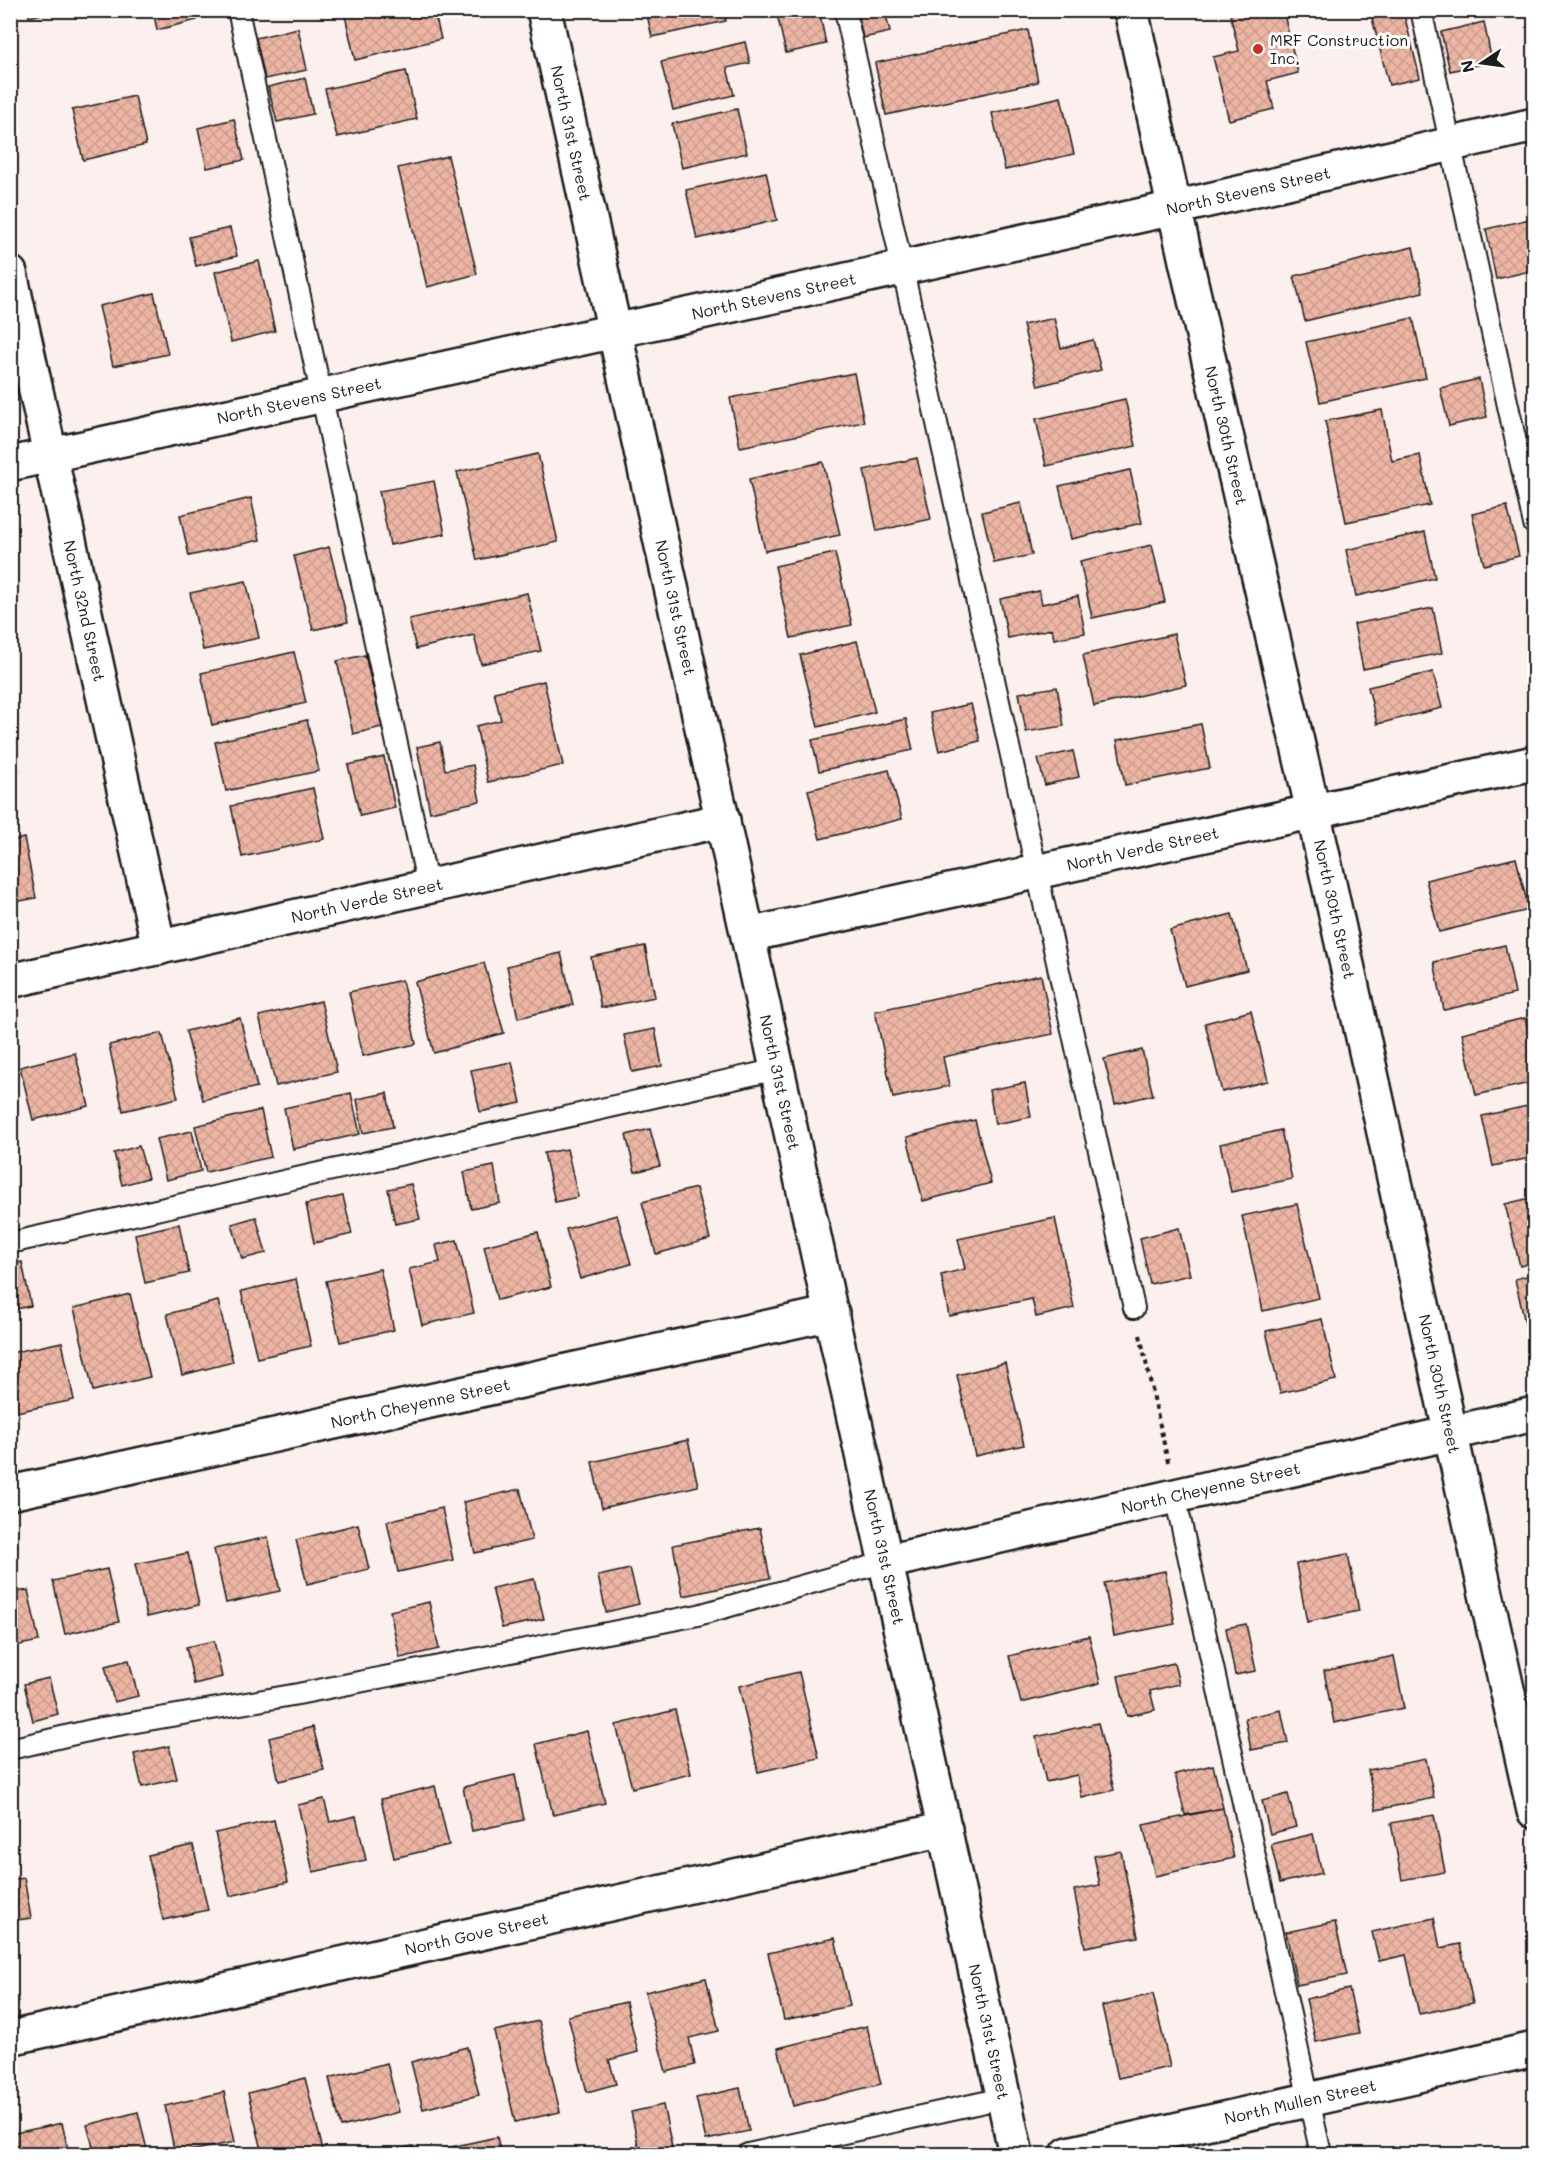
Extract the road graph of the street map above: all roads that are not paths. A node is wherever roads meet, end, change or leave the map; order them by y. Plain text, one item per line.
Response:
1 (238, 10) edge
2 (543, 10) edge
3 (845, 10) edge
4 (1131, 10) edge
5 (1421, 10) edge
6 (1534, 125) edge
7 (1451, 144) junction
8 (1174, 208) junction
9 (902, 268) junction
10 (10, 273) edge
11 (616, 331) junction
12 (324, 395) junction
13 (51, 455) junction
14 (10, 464) edge
15 (1534, 524) edge
16 (1534, 763) edge
17 (1313, 811) junction
18 (723, 820) junction
19 (1037, 872) junction
20 (428, 887) junction
21 (748, 935) junction
22 (159, 948) junction
23 (10, 981) edge
24 (778, 1069) junction
25 (10, 1243) edge
26 (1134, 1308) road end
27 (832, 1313) junction
28 (1534, 1414) edge
29 (1452, 1433) junction
30 (10, 1493) edge
31 (1175, 1496) junction
32 (886, 1562) junction
33 (10, 1749) edge
34 (1534, 1811) edge
35 (945, 1829) junction
36 (10, 2038) edge
37 (1534, 2049) edge
38 (1003, 2098) junction
39 (1309, 2102) junction
40 (748, 2154) edge
41 (1017, 2154) edge
42 (1068, 2154) edge
43 (1321, 2154) edge

1 - 12 lane
2 - 11 street, North 31st Street
3 - 9 lane
4 - 8 street, North 30th Street
5 - 7 lane
6 - 7 street, North Stevens Street
7 - 8 street, North Stevens Street
7 - 15 lane
8 - 9 street, North Stevens Street
8 - 17 street, North 30th Street
9 - 11 street, North Stevens Street
9 - 19 lane
10 - 13 street, North 32nd Street
11 - 12 street, North Stevens Street
11 - 18 street, North 31st Street
12 - 13 street, North Stevens Street
12 - 20 lane
13 - 14 street, North Stevens Street
13 - 22 street, North 32nd Street
16 - 17 street, North Verde Street
17 - 19 street, North Verde Street
17 - 29 street, North 30th Street
18 - 20 street, North Verde Street
18 - 21 street, North 31st Street
19 - 21 street, North Verde Street
19 - 26 lane
20 - 22 street, North Verde Street
21 - 24 street, North 31st Street
22 - 23 street, North Verde Street
24 - 25 lane
24 - 27 street, North 31st Street
27 - 30 street, North Cheyenne Street
27 - 32 street, North 31st Street
28 - 29 street, North Cheyenne Street
29 - 31 street, North Cheyenne Street
29 - 34 street, North 30th Street
31 - 32 street, North Cheyenne Street
31 - 39 lane
32 - 33 lane
32 - 35 street, North 31st Street
35 - 36 street, North Gove Street
35 - 38 street, North 31st Street
37 - 39 street, North Mullen Street
38 - 40 lane
38 - 41 street, North 31st Street
39 - 42 street, North Mullen Street
39 - 43 lane

